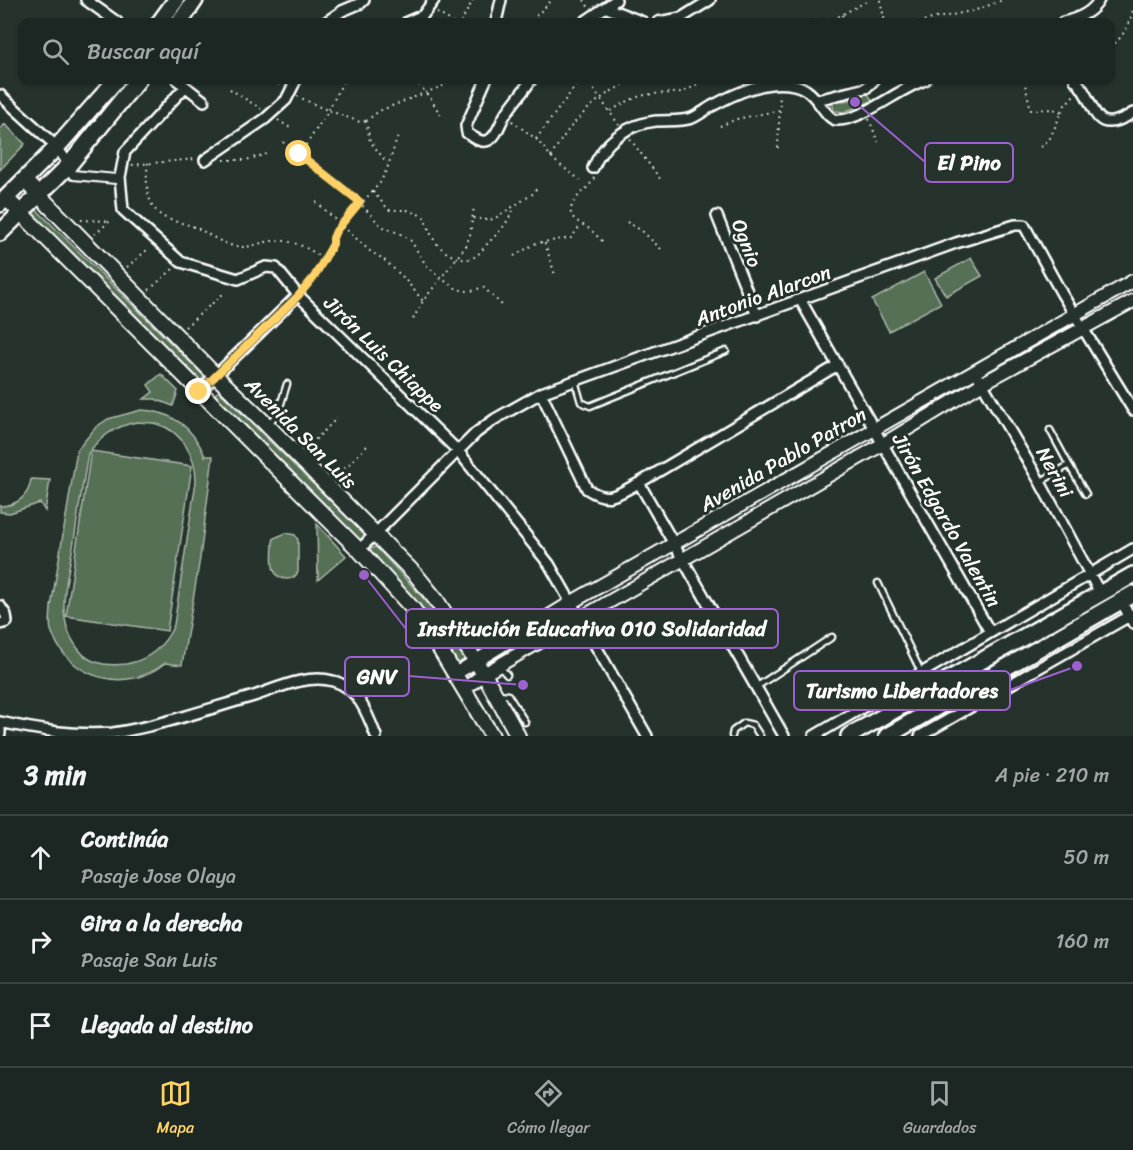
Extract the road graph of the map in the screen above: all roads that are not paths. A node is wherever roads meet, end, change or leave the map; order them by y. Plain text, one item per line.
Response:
1 (86, 0) edge
2 (176, 0) edge
3 (195, 0) edge
4 (364, 0) edge
5 (501, 0) edge
6 (616, 0) edge
7 (710, 0) edge
8 (1099, 0) edge
9 (432, 3) edge
10 (607, 8) junction
11 (111, 18) edge
12 (163, 18) edge
13 (183, 18) edge
14 (332, 18) edge
15 (416, 18) edge
16 (497, 18) edge
17 (591, 18) edge
18 (633, 18) edge
19 (681, 18) edge
20 (1076, 18) edge
21 (112, 84) edge
22 (135, 84) edge
23 (181, 84) edge
24 (294, 84) edge
25 (484, 84) edge
26 (528, 84) edge
27 (870, 84) edge
28 (913, 84) edge
29 (1079, 84) edge
30 (184, 87) junction
31 (0, 95) edge
32 (817, 100) junction
33 (204, 101) dead end
34 (1133, 113) edge
35 (57, 147) junction
36 (205, 160) road end
37 (69, 165) junction
38 (593, 168) road end
39 (120, 177) junction
40 (25, 181) junction
41 (39, 196) junction
42 (3, 201) edge
43 (21, 213) junction
44 (717, 216) dead end
45 (0, 233) edge
46 (107, 264) junction
47 (89, 281) junction
48 (1133, 281) edge
49 (298, 296) junction
50 (801, 301) junction
51 (1133, 301) edge
52 (1075, 314) junction
53 (757, 316) junction
54 (1084, 328) junction
55 (726, 351) dead end
56 (838, 365) junction
57 (974, 371) junction
58 (216, 376) junction
59 (575, 381) junction
60 (983, 383) junction
61 (287, 384) dead end
62 (199, 392) junction
63 (541, 393) junction
64 (1133, 410) edge
65 (267, 425) junction
66 (874, 429) junction
67 (1050, 430) dead end
68 (883, 444) junction
69 (459, 451) junction
70 (1069, 465) junction
71 (1040, 482) junction
72 (639, 483) junction
73 (1086, 494) dead end
74 (718, 519) junction
75 (375, 534) junction
76 (724, 535) junction
77 (674, 545) junction
78 (1133, 549) edge
79 (359, 550) junction
80 (683, 559) junction
81 (1090, 574) junction
82 (1133, 575) edge
83 (878, 583) dead end
84 (1101, 593) junction
85 (431, 594) junction
86 (1127, 598) edge
87 (572, 602) junction
88 (0, 606) edge
89 (413, 609) junction
90 (581, 618) junction
91 (1132, 618) edge
92 (3, 623) edge
93 (521, 632) junction
94 (990, 632) junction
95 (1064, 634) junction
96 (832, 637) dead end
97 (527, 649) junction
98 (1072, 649) junction
99 (475, 660) junction
100 (455, 674) junction
101 (484, 674) junction
102 (922, 674) junction
103 (756, 687) junction
104 (464, 689) junction
105 (495, 694) junction
106 (0, 722) edge
107 (525, 722) dead end
108 (0, 735) edge
109 (85, 736) edge
110 (376, 736) edge
111 (492, 736) edge
112 (518, 736) edge
113 (647, 736) edge
114 (732, 736) edge
115 (760, 736) edge
116 (784, 736) edge
117 (814, 736) edge
118 (849, 736) edge
119 (887, 736) edge
120 (920, 736) edge

1 - 11 street
2 - 12 main road
3 - 13 main road
4 - 14 street
5 - 16 street
6 - 10 street
7 - 19 street
8 - 20 street
9 - 15 street
10 - 17 street
10 - 18 street
21 - 35 main road
22 - 37 main road
23 - 30 street
24 - 36 street
25 - 26 street
27 - 32 street
28 - 32 street
29 - 34 street
30 - 33 street
30 - 39 street, Jirón Luis Chiappe
31 - 35 street
32 - 38 street
35 - 37 street
35 - 40 main road
37 - 39 street
37 - 41 main road
39 - 49 street, Jirón Luis Chiappe
40 - 41 main road, Avenida San Luis
40 - 42 main road
41 - 43 main road
41 - 46 main road, Avenida San Luis
42 - 43 main road
43 - 45 main road
43 - 47 main road
44 - 53 street, Ognio
46 - 47 main road
46 - 58 main road, Avenida San Luis
47 - 62 main road
48 - 52 street, Avenida Pablo Patron
49 - 58 street
49 - 69 street, Jirón Luis Chiappe
50 - 52 street, Antonio Alarcon
50 - 53 street, Antonio Alarcon
50 - 56 street, Jirón Edgardo Valentin
51 - 54 street, Avenida Pablo Patron
52 - 54 street, Antonio Alarcon
52 - 57 street, Avenida Pablo Patron
53 - 59 street, Antonio Alarcon
54 - 60 street, Avenida Pablo Patron
54 - 64 street, Antonio Alarcon
55 - 59 lane
56 - 66 street, Jirón Edgardo Valentin
56 - 72 street
57 - 60 street, Nerini
57 - 66 street, Avenida Pablo Patron
58 - 62 street
58 - 65 main road, Avenida San Luis
59 - 63 street, Antonio Alarcon
60 - 68 street, Avenida Pablo Patron
60 - 71 street, Nerini
61 - 65 lane
62 - 79 main road
63 - 69 street, Antonio Alarcon
63 - 72 street
65 - 75 main road, Avenida San Luis
66 - 68 street, Jirón Edgardo Valentin
66 - 74 street, Avenida Pablo Patron
67 - 70 lane
68 - 76 street, Avenida Pablo Patron
68 - 94 street, Jirón Edgardo Valentin
69 - 75 street, Antonio Alarcon
69 - 87 street, Jirón Luis Chiappe
70 - 71 lane
70 - 73 lane
71 - 81 street, Nerini
72 - 77 street
74 - 76 street
74 - 77 street, Avenida Pablo Patron
75 - 79 street, Antonio Alarcon
75 - 85 main road, Avenida San Luis
76 - 80 street, Avenida Pablo Patron
77 - 80 street
77 - 87 street, Avenida Pablo Patron
78 - 81 street
79 - 89 main road
80 - 90 street, Avenida Pablo Patron
80 - 103 street
81 - 84 street, Nerini
81 - 94 street
82 - 84 main road
83 - 102 lane
84 - 118 main road
85 - 89 main road
85 - 99 main road, Avenida San Luis
86 - 91 street
86 - 95 main road
87 - 90 street, Jirón Luis Chiappe
87 - 93 street, Avenida Pablo Patron
88 - 92 street
89 - 100 main road
90 - 97 street, Avenida Pablo Patron
90 - 113 street, Jirón Luis Chiappe
91 - 98 street
93 - 97 lane
93 - 99 street, Avenida Pablo Patron
94 - 102 street
95 - 98 main road
95 - 119 main road
96 - 103 lane
97 - 101 street, Avenida Pablo Patron
98 - 120 street
99 - 100 street, Avenida Pablo Patron
99 - 101 main road, Avenida San Luis
100 - 104 main road
101 - 104 street, Avenida Pablo Patron
101 - 105 main road, Avenida San Luis
102 - 117 street
103 - 116 street
104 - 111 main road
105 - 107 lane
105 - 112 main road, Avenida San Luis
106 - 108 street
106 - 109 street
109 - 110 street
114 - 115 lane

